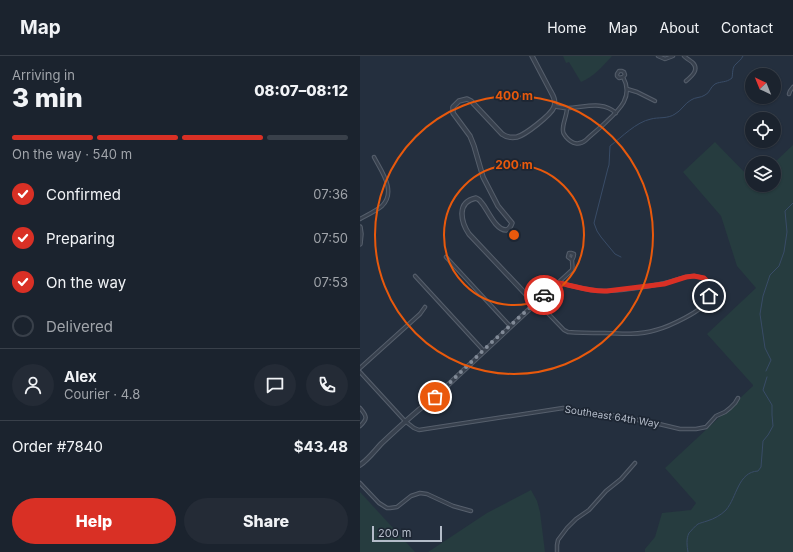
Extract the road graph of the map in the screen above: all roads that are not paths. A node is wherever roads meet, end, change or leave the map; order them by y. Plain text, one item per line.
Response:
1 (532, 56) edge
2 (658, 56) edge
3 (673, 56) edge
4 (684, 56) edge
5 (623, 78) dead end
6 (686, 81) dead end
7 (793, 87) edge
8 (627, 89) junction
9 (789, 94) dead end
10 (655, 101) dead end
11 (554, 106) junction
12 (567, 108) junction
13 (616, 113) junction
14 (374, 157) dead end
15 (360, 219) edge
16 (360, 226) edge
17 (360, 244) edge
18 (446, 257) dead end
19 (572, 260) dead end
20 (415, 276) dead end
21 (559, 283) junction
22 (536, 303) junction
23 (425, 307) dead end
24 (510, 326) junction
25 (484, 351) junction
26 (360, 368) edge
27 (360, 372) edge
28 (738, 398) dead end
29 (360, 408) edge
30 (405, 421) junction
31 (360, 426) edge
32 (635, 463) dead end
33 (360, 465) edge
34 (360, 483) edge
35 (471, 511) dead end
36 (557, 552) edge

1 - 11 street
2 - 3 street
4 - 6 street
5 - 8 street
7 - 9 street
8 - 10 street
8 - 13 street
11 - 12 street
11 - 22 street
12 - 13 street
12 - 13 street
14 - 15 street
16 - 17 street
18 - 24 street
19 - 21 street
20 - 25 street
21 - 22 street
21 - 22 street
22 - 24 street
23 - 26 street
24 - 25 street
25 - 30 street
27 - 30 street
28 - 30 street, Southeast 64th Way
29 - 31 street
30 - 33 street
32 - 36 street
34 - 35 street

